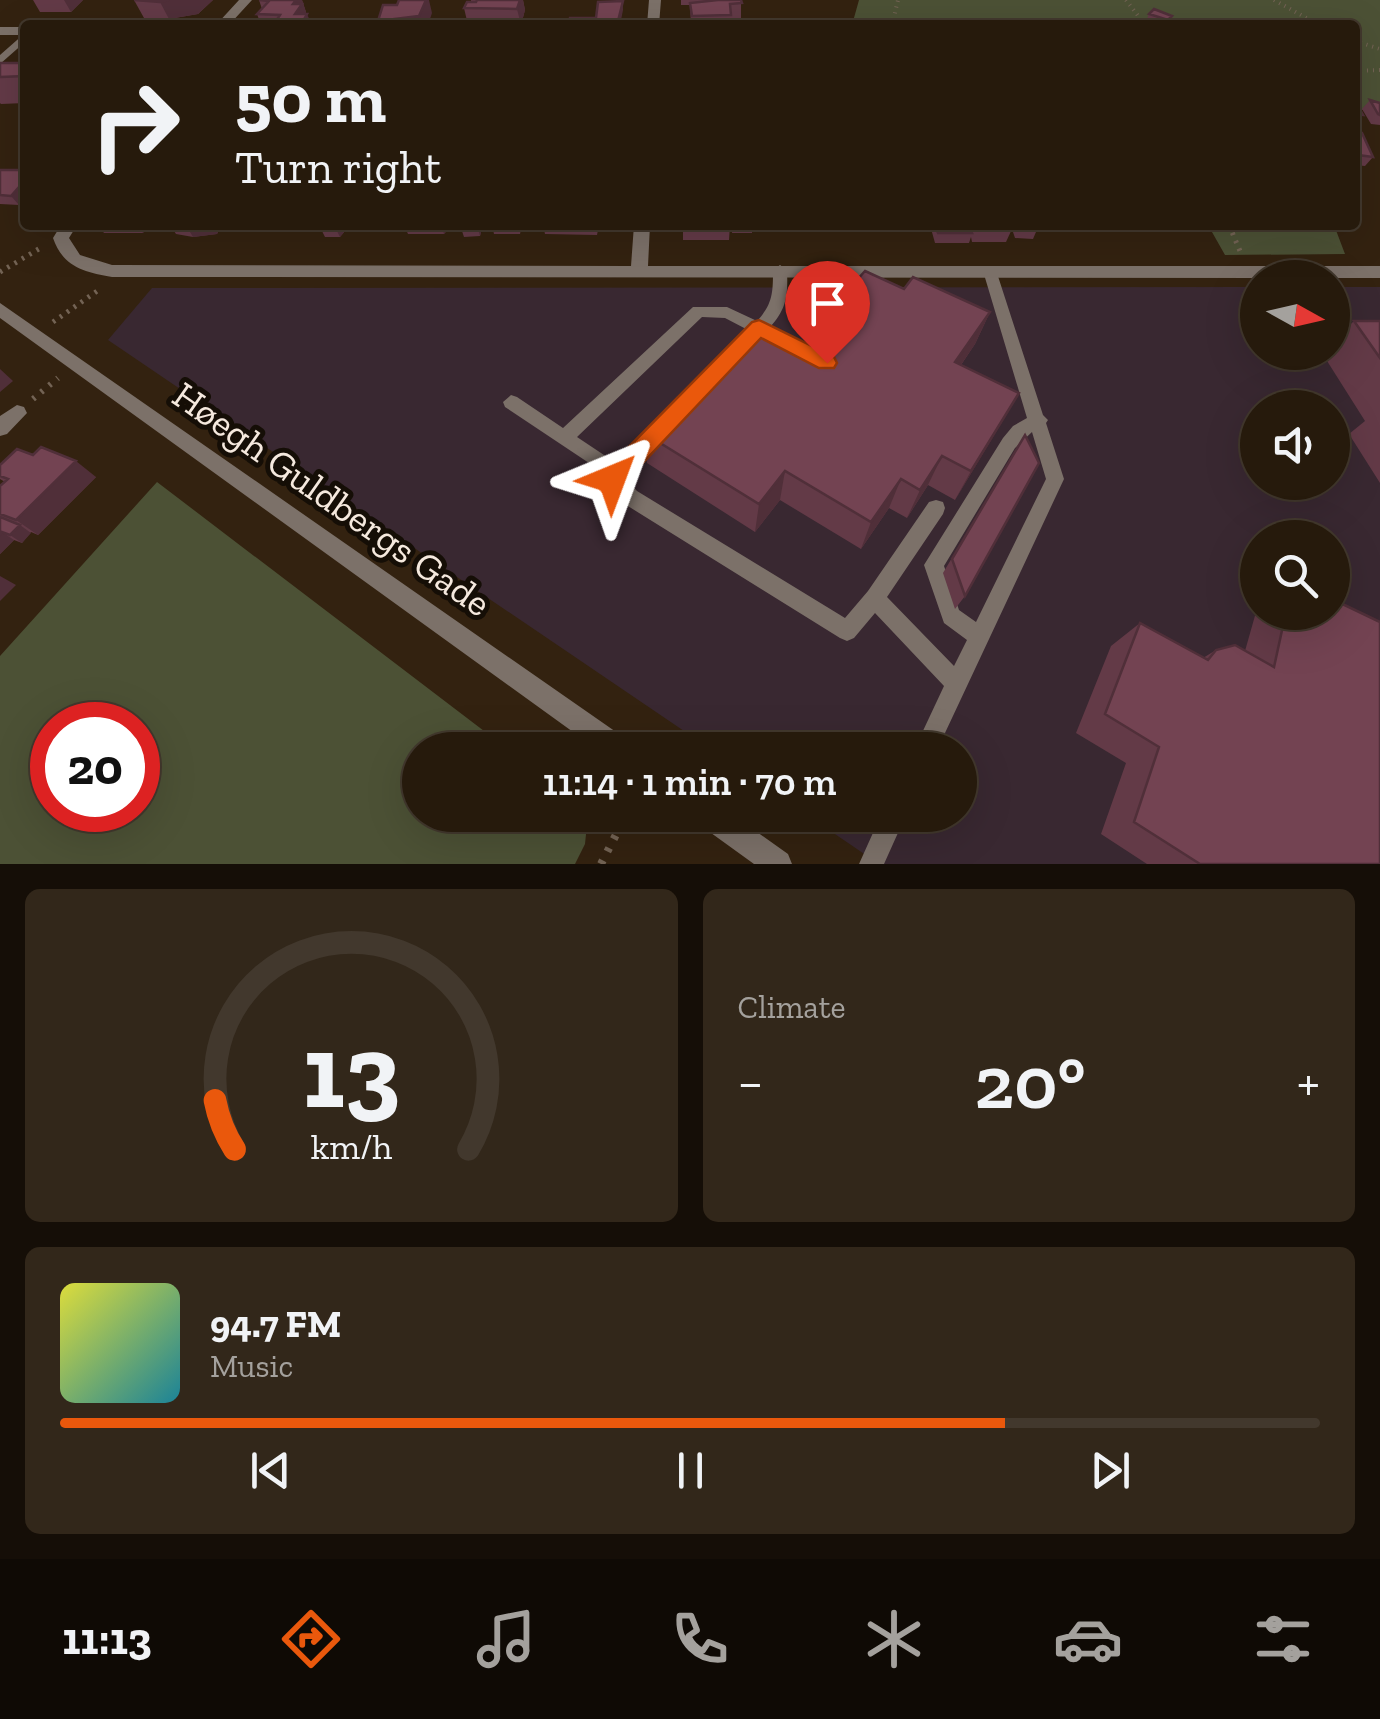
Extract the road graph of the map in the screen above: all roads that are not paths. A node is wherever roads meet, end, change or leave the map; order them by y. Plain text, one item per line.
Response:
1 (246, 0) edge
2 (227, 20) edge
3 (20, 38) edge
4 (2, 56) edge
5 (642, 230) edge
6 (65, 231) edge
7 (780, 270) junction
8 (990, 270) junction
9 (639, 271) junction
10 (1380, 272) edge
11 (0, 309) edge
12 (759, 328) junction
13 (793, 345) edge
14 (510, 402) dead end
15 (17, 413) road end
16 (1039, 420) junction
17 (0, 428) edge
18 (565, 437) junction
19 (612, 479) junction
20 (936, 508) dead end
21 (875, 598) junction
22 (979, 637) junction
23 (956, 683) junction
24 (595, 732) edge
25 (933, 732) edge
26 (734, 832) edge
27 (886, 832) edge
28 (778, 864) edge
29 (871, 864) edge

1 - 2 street
3 - 4 lane
5 - 9 street
6 - 9 street
7 - 8 street
7 - 9 street
7 - 12 lane
8 - 10 street
8 - 16 lane
11 - 24 street, Høegh Guldbergs Gade
12 - 13 lane
12 - 18 lane
12 - 19 lane
14 - 18 lane
15 - 17 street
16 - 22 lane
16 - 22 lane
18 - 19 lane
19 - 21 lane
20 - 21 lane
21 - 23 lane
22 - 23 lane
23 - 25 lane
26 - 28 street
27 - 29 lane

